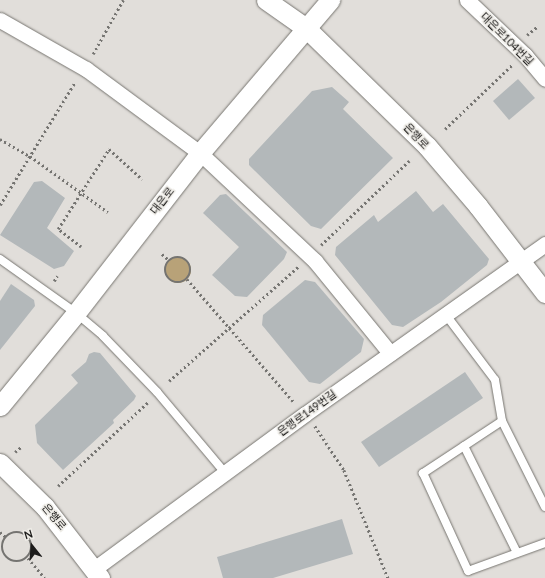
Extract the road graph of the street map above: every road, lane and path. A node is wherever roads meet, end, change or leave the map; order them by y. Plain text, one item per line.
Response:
1 (123, 0) edge
2 (266, 0) edge
3 (330, 0) edge
4 (467, 0) edge
5 (0, 20) edge
6 (537, 27) dead end
7 (306, 28) junction
8 (524, 35) dead end
9 (91, 56) dead end
10 (512, 65) dead end
11 (545, 79) edge
12 (75, 82) dead end
13 (445, 129) dead end
14 (0, 138) edge
15 (200, 153) junction
16 (30, 156) junction
17 (409, 160) dead end
18 (142, 179) dead end
19 (81, 191) junction
20 (0, 205) edge
21 (108, 212) dead end
22 (545, 244) edge
23 (320, 245) dead end
24 (82, 248) dead end
25 (162, 254) dead end
26 (0, 259) edge
27 (169, 260) junction
28 (522, 260) junction
29 (301, 264) dead end
30 (56, 276) dead end
31 (186, 279) junction
32 (54, 281) dead end
33 (544, 289) edge
34 (76, 313) junction
35 (446, 315) junction
36 (231, 328) junction
37 (390, 352) junction
38 (169, 381) dead end
39 (148, 402) dead end
40 (0, 406) edge
41 (298, 406) dead end
42 (502, 421) junction
43 (313, 424) dead end
44 (464, 446) junction
45 (21, 447) dead end
46 (7, 457) edge
47 (226, 474) junction
48 (58, 486) dead end
49 (545, 507) edge
50 (0, 532) edge
51 (6, 537) junction
52 (545, 543) edge
53 (517, 553) junction
54 (28, 558) junction
55 (97, 574) edge
56 (45, 578) edge
57 (388, 578) edge

1 - 9 path
2 - 7 street, 은행로
3 - 7 street, 대은로
4 - 11 street, 대은로104번길
5 - 15 street
6 - 8 path
7 - 15 street, 대은로
7 - 28 street, 은행로
10 - 13 path
12 - 16 path
14 - 16 path
15 - 34 street, 대은로
15 - 37 street
16 - 19 path
16 - 20 path
17 - 23 path
18 - 19 path
19 - 21 path
19 - 24 path
22 - 28 street, 은행로149번길
25 - 27 path
26 - 34 lane
27 - 31 path
27 - 31 path
28 - 33 street, 은행로
28 - 35 street, 은행로149번길
29 - 36 path
30 - 32 path
31 - 36 path
34 - 40 street, 대은로
34 - 47 lane
35 - 37 street, 은행로149번길
35 - 42 lane
36 - 38 path
36 - 41 path
37 - 47 street, 은행로149번길
39 - 48 path
42 - 44 lane
42 - 49 lane
43 - 57 path
44 - 53 lane
44 - 53 lane
45 - 46 path
46 - 55 street, 은행로
47 - 55 street, 은행로149번길
50 - 51 path
51 - 54 path
51 - 54 path
52 - 53 lane
54 - 56 path

